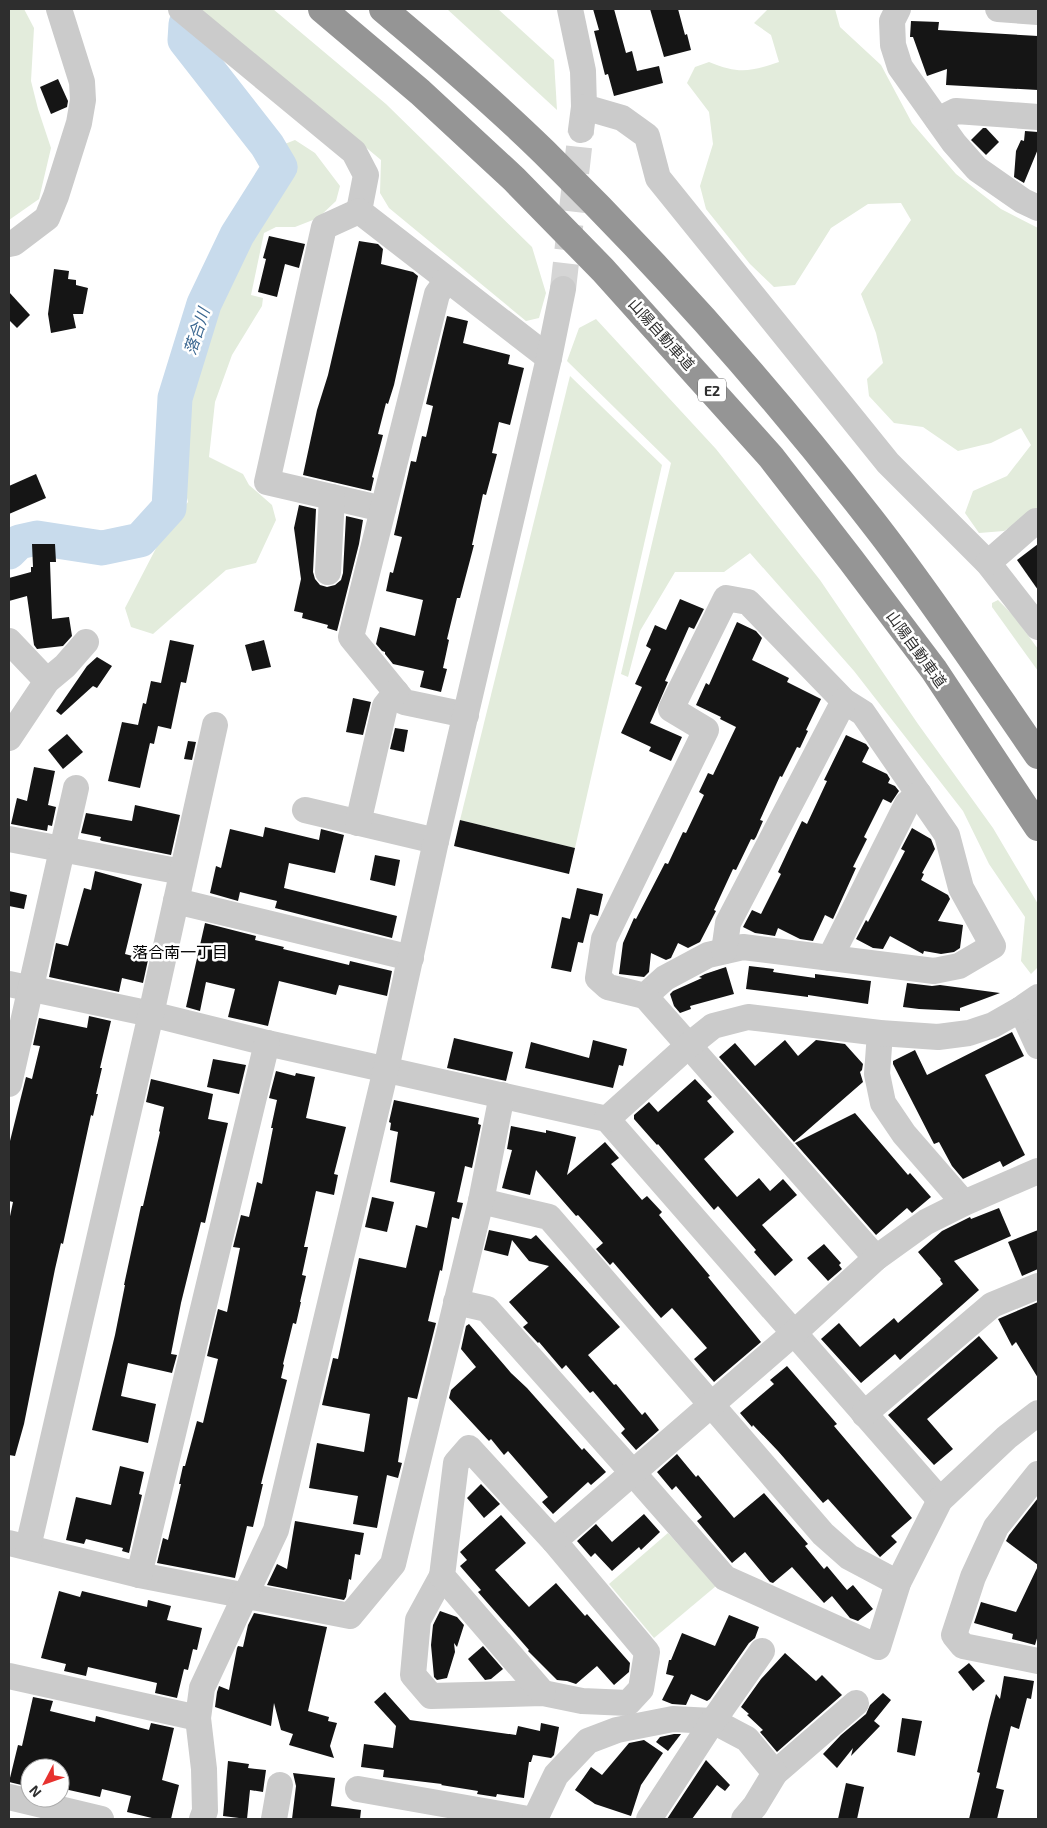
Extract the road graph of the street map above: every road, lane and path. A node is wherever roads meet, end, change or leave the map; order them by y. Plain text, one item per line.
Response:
1 (59, 9) edge
2 (182, 9) edge
3 (322, 9) edge
4 (383, 9) edge
5 (570, 9) edge
6 (898, 9) edge
7 (998, 9) edge
8 (1038, 12) edge
9 (1038, 117) edge
10 (938, 120) junction
11 (1038, 208) edge
12 (358, 210) junction
13 (9, 244) edge
14 (447, 280) junction
15 (563, 289) tunnel mouth
16 (548, 358) junction
17 (332, 497) junction
18 (383, 509) junction
19 (1038, 524) edge
20 (988, 563) junction
21 (328, 572) dead end
22 (1038, 627) edge
23 (9, 641) edge
24 (86, 642) dead end
25 (47, 681) junction
26 (396, 692) junction
27 (844, 701) junction
28 (466, 715) junction
29 (215, 725) dead end
30 (9, 738) edge
31 (1038, 755) edge
32 (76, 788) dead end
33 (919, 794) junction
34 (304, 810) dead end
35 (358, 823) junction
36 (1038, 827) edge
37 (9, 839) edge
38 (436, 841) junction
39 (62, 850) junction
40 (182, 872) junction
41 (176, 901) junction
42 (724, 951) junction
43 (410, 958) junction
44 (830, 958) junction
45 (20, 986) edge
46 (645, 996) junction
47 (1030, 1003) edge
48 (151, 1014) junction
49 (880, 1033) junction
50 (267, 1044) junction
51 (688, 1046) junction
52 (1038, 1046) edge
53 (386, 1069) junction
54 (9, 1084) edge
55 (502, 1095) junction
56 (607, 1118) junction
57 (1038, 1171) edge
58 (481, 1201) junction
59 (964, 1203) junction
60 (876, 1258) junction
61 (1038, 1286) edge
62 (456, 1302) junction
63 (794, 1333) junction
64 (711, 1406) junction
65 (1038, 1413) edge
66 (864, 1414) junction
67 (633, 1473) junction
68 (1038, 1474) edge
69 (940, 1500) junction
70 (554, 1541) junction
71 (18, 1545) edge
72 (139, 1575) junction
73 (442, 1576) junction
74 (898, 1583) junction
75 (245, 1596) junction
76 (762, 1651) dead end
77 (1038, 1661) edge
78 (9, 1676) edge
79 (543, 1693) junction
80 (582, 1701) junction
81 (856, 1703) dead end
82 (198, 1718) junction
83 (713, 1721) junction
84 (588, 1741) junction
85 (775, 1773) junction
86 (280, 1785) dead end
87 (358, 1789) dead end
88 (9, 1797) edge
89 (101, 1819) edge
90 (202, 1819) edge
91 (274, 1819) edge
92 (528, 1819) edge
93 (536, 1819) edge
94 (649, 1819) edge
95 (744, 1819) edge

1 - 13 street
2 - 12 street
3 - 36 highway, 山陽自動車道 / E2
4 - 31 highway, E2
5 - 20 street
6 - 10 street
7 - 8 street
9 - 10 street
10 - 11 street
12 - 14 street
12 - 17 street
14 - 16 street
14 - 18 street
15 - 16 street
16 - 28 street
17 - 18 street
17 - 21 street
18 - 26 street
19 - 20 street
20 - 22 street
23 - 25 street
24 - 25 street
25 - 30 street
26 - 28 street
26 - 35 street
27 - 33 street
27 - 42 street
27 - 46 street
28 - 38 street
29 - 40 street
32 - 39 street
33 - 44 street
33 - 44 street
34 - 35 street
35 - 38 street
37 - 39 street
38 - 43 street
39 - 40 street
39 - 45 street
40 - 41 street
41 - 43 street
41 - 48 street
42 - 44 street
42 - 46 street
43 - 53 street
45 - 48 street
45 - 54 street
46 - 51 street
47 - 49 street
47 - 52 street
48 - 50 street
48 - 71 street
49 - 51 street
49 - 59 street
50 - 53 street
50 - 72 street
51 - 56 street
51 - 60 street
53 - 55 street
53 - 75 street
55 - 56 street
55 - 58 street
56 - 63 street
57 - 59 street
58 - 62 street
58 - 64 street
59 - 60 street
60 - 63 street
61 - 66 street
62 - 67 street
62 - 75 street
63 - 64 street
63 - 66 street
64 - 67 street
64 - 74 street
65 - 69 street
66 - 69 street
67 - 70 street
67 - 74 street
68 - 77 street
69 - 74 street
70 - 73 street
70 - 80 street
71 - 72 street
72 - 75 street
73 - 79 street
73 - 79 street
75 - 82 street
76 - 83 street
78 - 82 street
79 - 80 street
80 - 84 street
81 - 85 street
82 - 90 street
83 - 84 street
83 - 85 street
83 - 94 street
84 - 93 street
85 - 95 street
86 - 91 street
87 - 92 street
88 - 89 street

